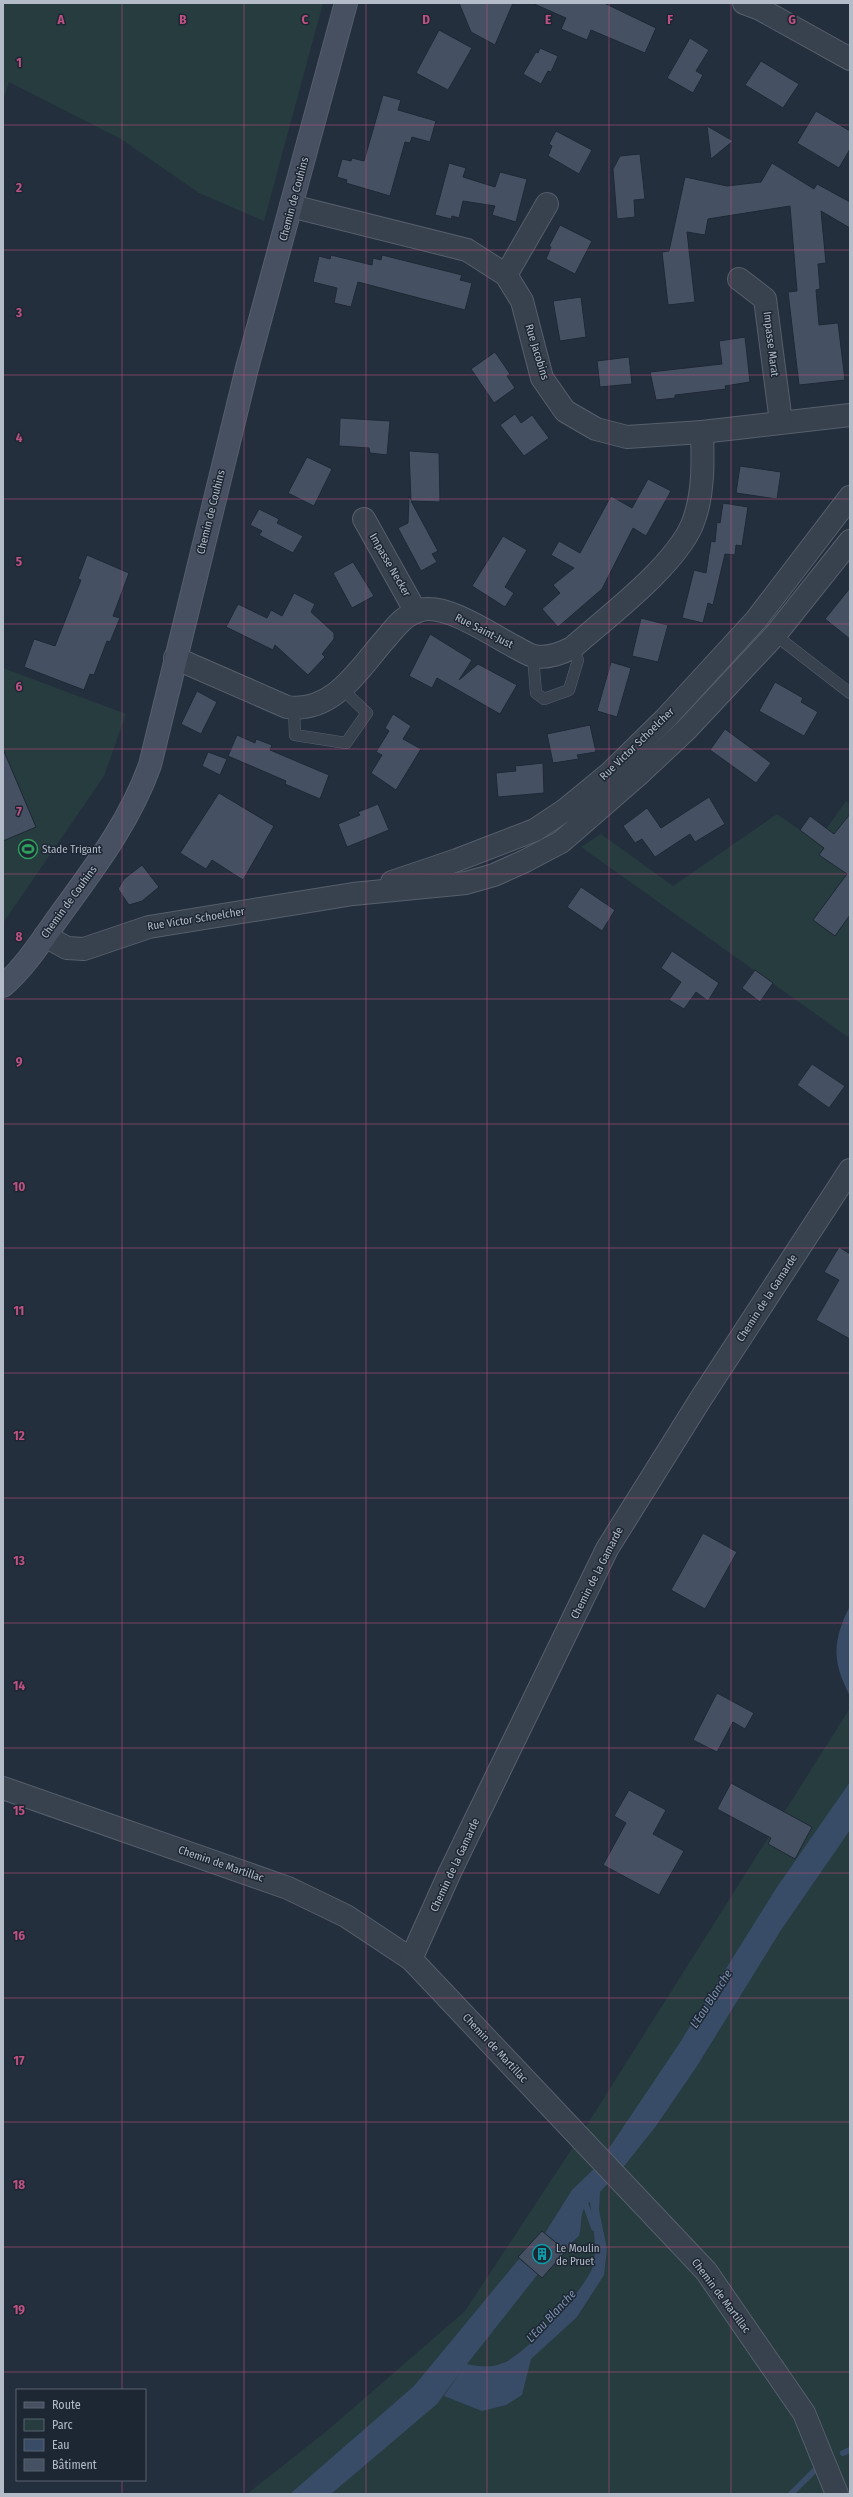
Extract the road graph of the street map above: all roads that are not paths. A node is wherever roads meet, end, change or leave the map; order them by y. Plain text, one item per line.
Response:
1 (346, 3) edge
2 (744, 3) edge
3 (850, 59) edge
4 (547, 204) dead end
5 (292, 206) junction
6 (506, 275) junction
7 (739, 279) dead end
8 (850, 415) edge
9 (781, 422) junction
10 (702, 432) junction
11 (850, 497) edge
12 (364, 519) dead end
13 (850, 541) edge
14 (416, 612) junction
15 (775, 635) junction
16 (572, 648) junction
17 (533, 656) junction
18 (175, 658) junction
19 (341, 688) junction
20 (850, 693) edge
21 (294, 708) junction
22 (353, 894) junction
23 (45, 936) junction
24 (3, 986) edge
25 (850, 1170) edge
26 (3, 1788) edge
27 (411, 1959) junction
28 (836, 2494) edge

1 - 5 street, Chemin de Couhins
2 - 3 street
4 - 6 street
5 - 6 street, Rue Jacobins
5 - 18 street, Chemin de Couhins
6 - 10 street, Rue Jacobins
7 - 9 street, Impasse Marat
8 - 9 street, Rue Jacobins
9 - 10 street, Rue Jacobins
10 - 16 street
11 - 22 street, Rue Victor Schoelcher
12 - 14 street, Impasse Necker
13 - 15 street, Rue Victor Schoelcher
14 - 17 street, Rue Saint-Just
14 - 19 street, Rue Saint-Just
15 - 20 lane
15 - 22 street, Rue Victor Schoelcher
16 - 17 street
16 - 17 lane
18 - 21 street, Rue Saint-Just
18 - 23 street, Chemin de Couhins
19 - 21 street, Rue Saint-Just
19 - 21 lane
22 - 23 street, Rue Victor Schoelcher
23 - 24 street, Chemin de Couhins
25 - 27 street, Chemin de la Gamarde
26 - 27 street, Chemin de Martillac
27 - 28 street, Chemin de Martillac

